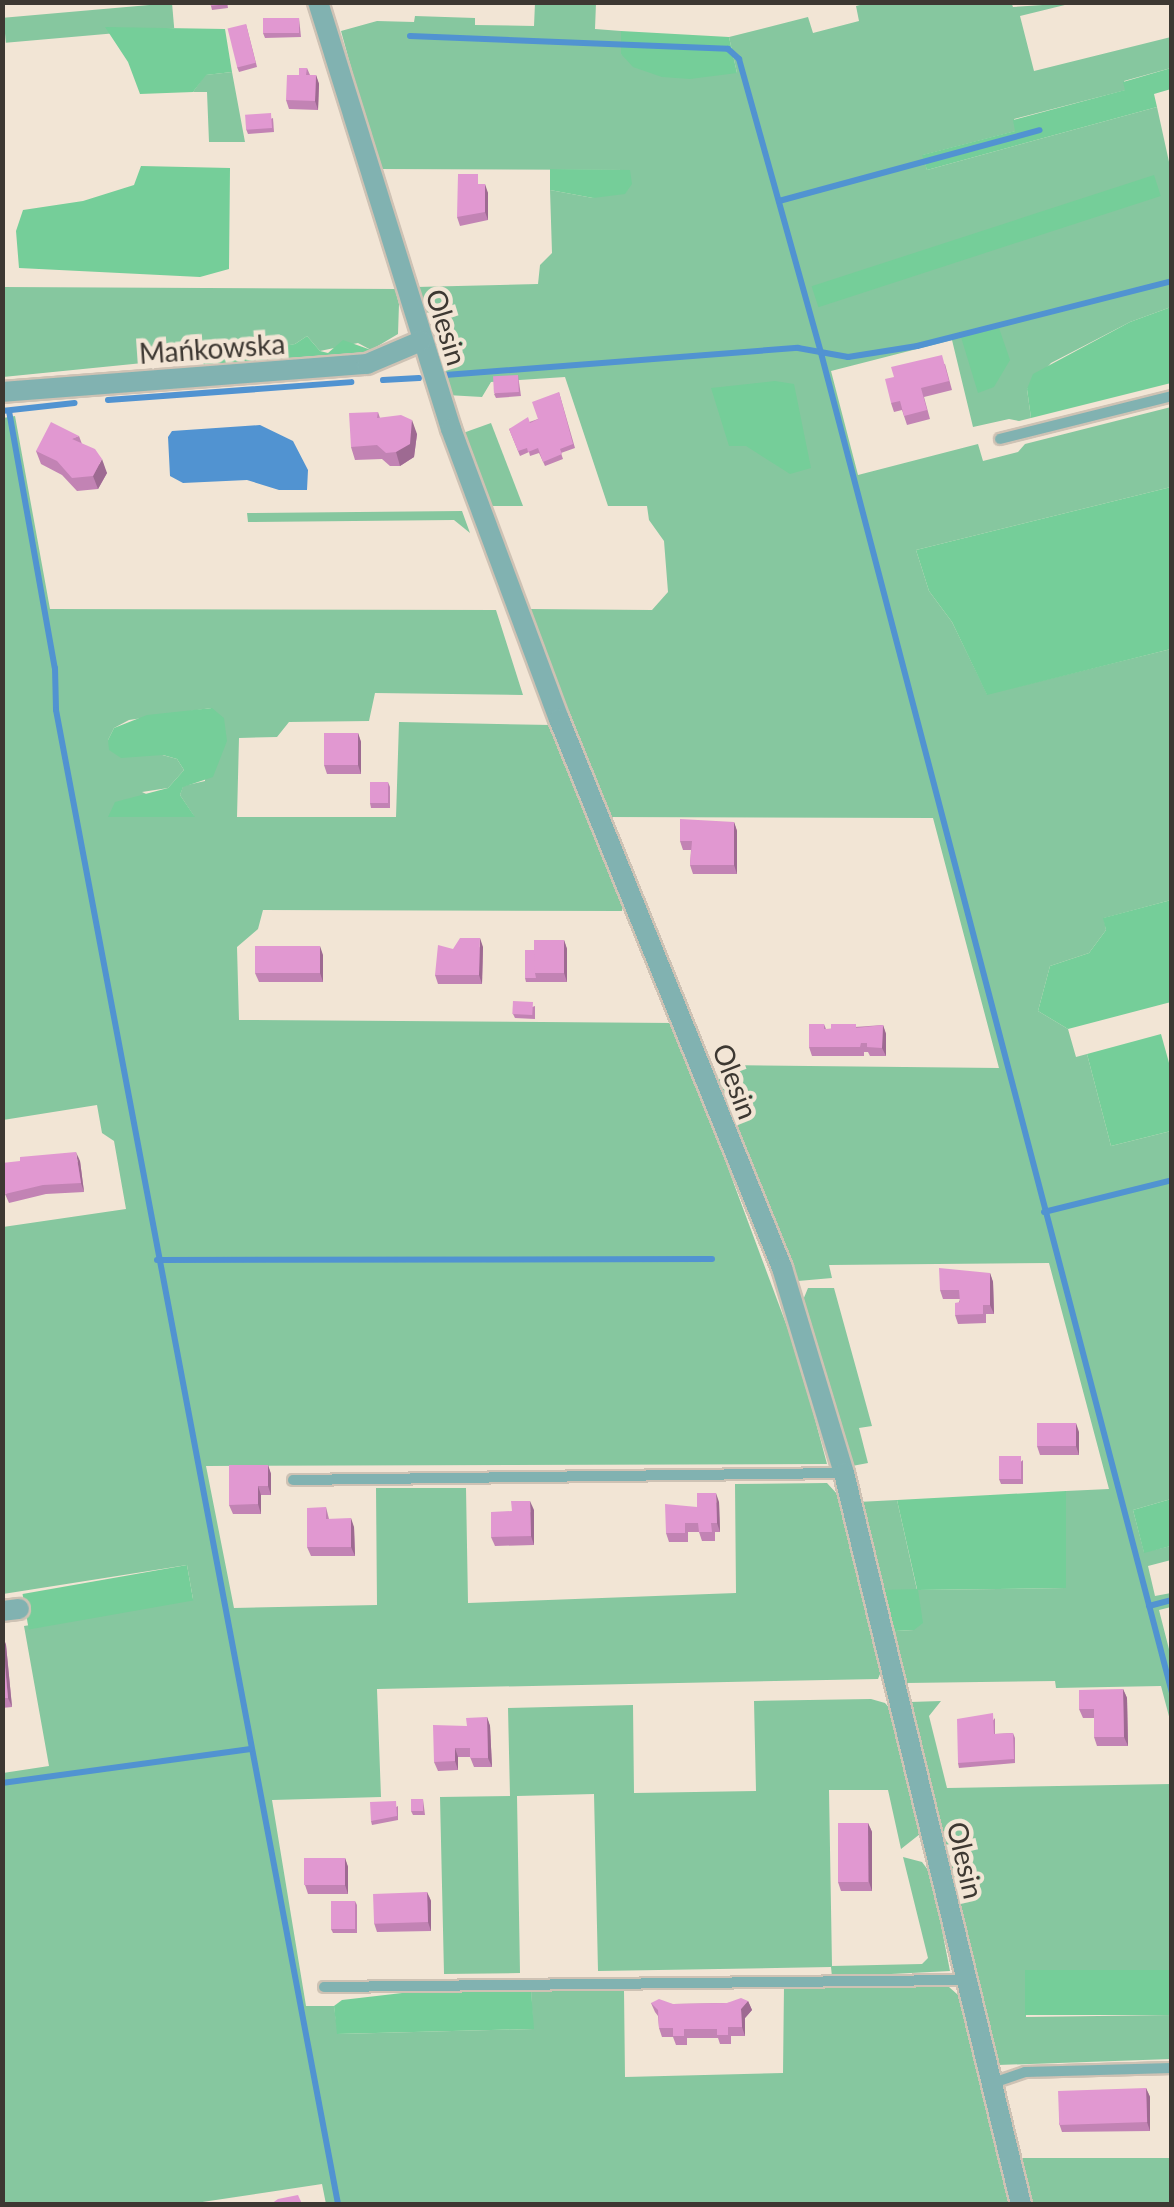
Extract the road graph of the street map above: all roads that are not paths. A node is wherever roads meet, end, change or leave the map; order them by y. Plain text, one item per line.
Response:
1 (318, 2) edge
2 (421, 341) junction
3 (2, 392) edge
4 (1172, 396) edge
5 (1000, 439) dead end
6 (844, 1472) junction
7 (292, 1480) dead end
8 (965, 1980) junction
9 (324, 1986) dead end
10 (1172, 2068) edge
11 (993, 2083) junction
12 (1021, 2204) edge

1 - 2 street, Olesin
2 - 3 street, Mańkowska
2 - 6 street, Olesin
4 - 5 lane
6 - 7 lane
6 - 8 street, Olesin
8 - 9 lane
8 - 11 street, Olesin
10 - 11 lane
11 - 12 street, Olesin

